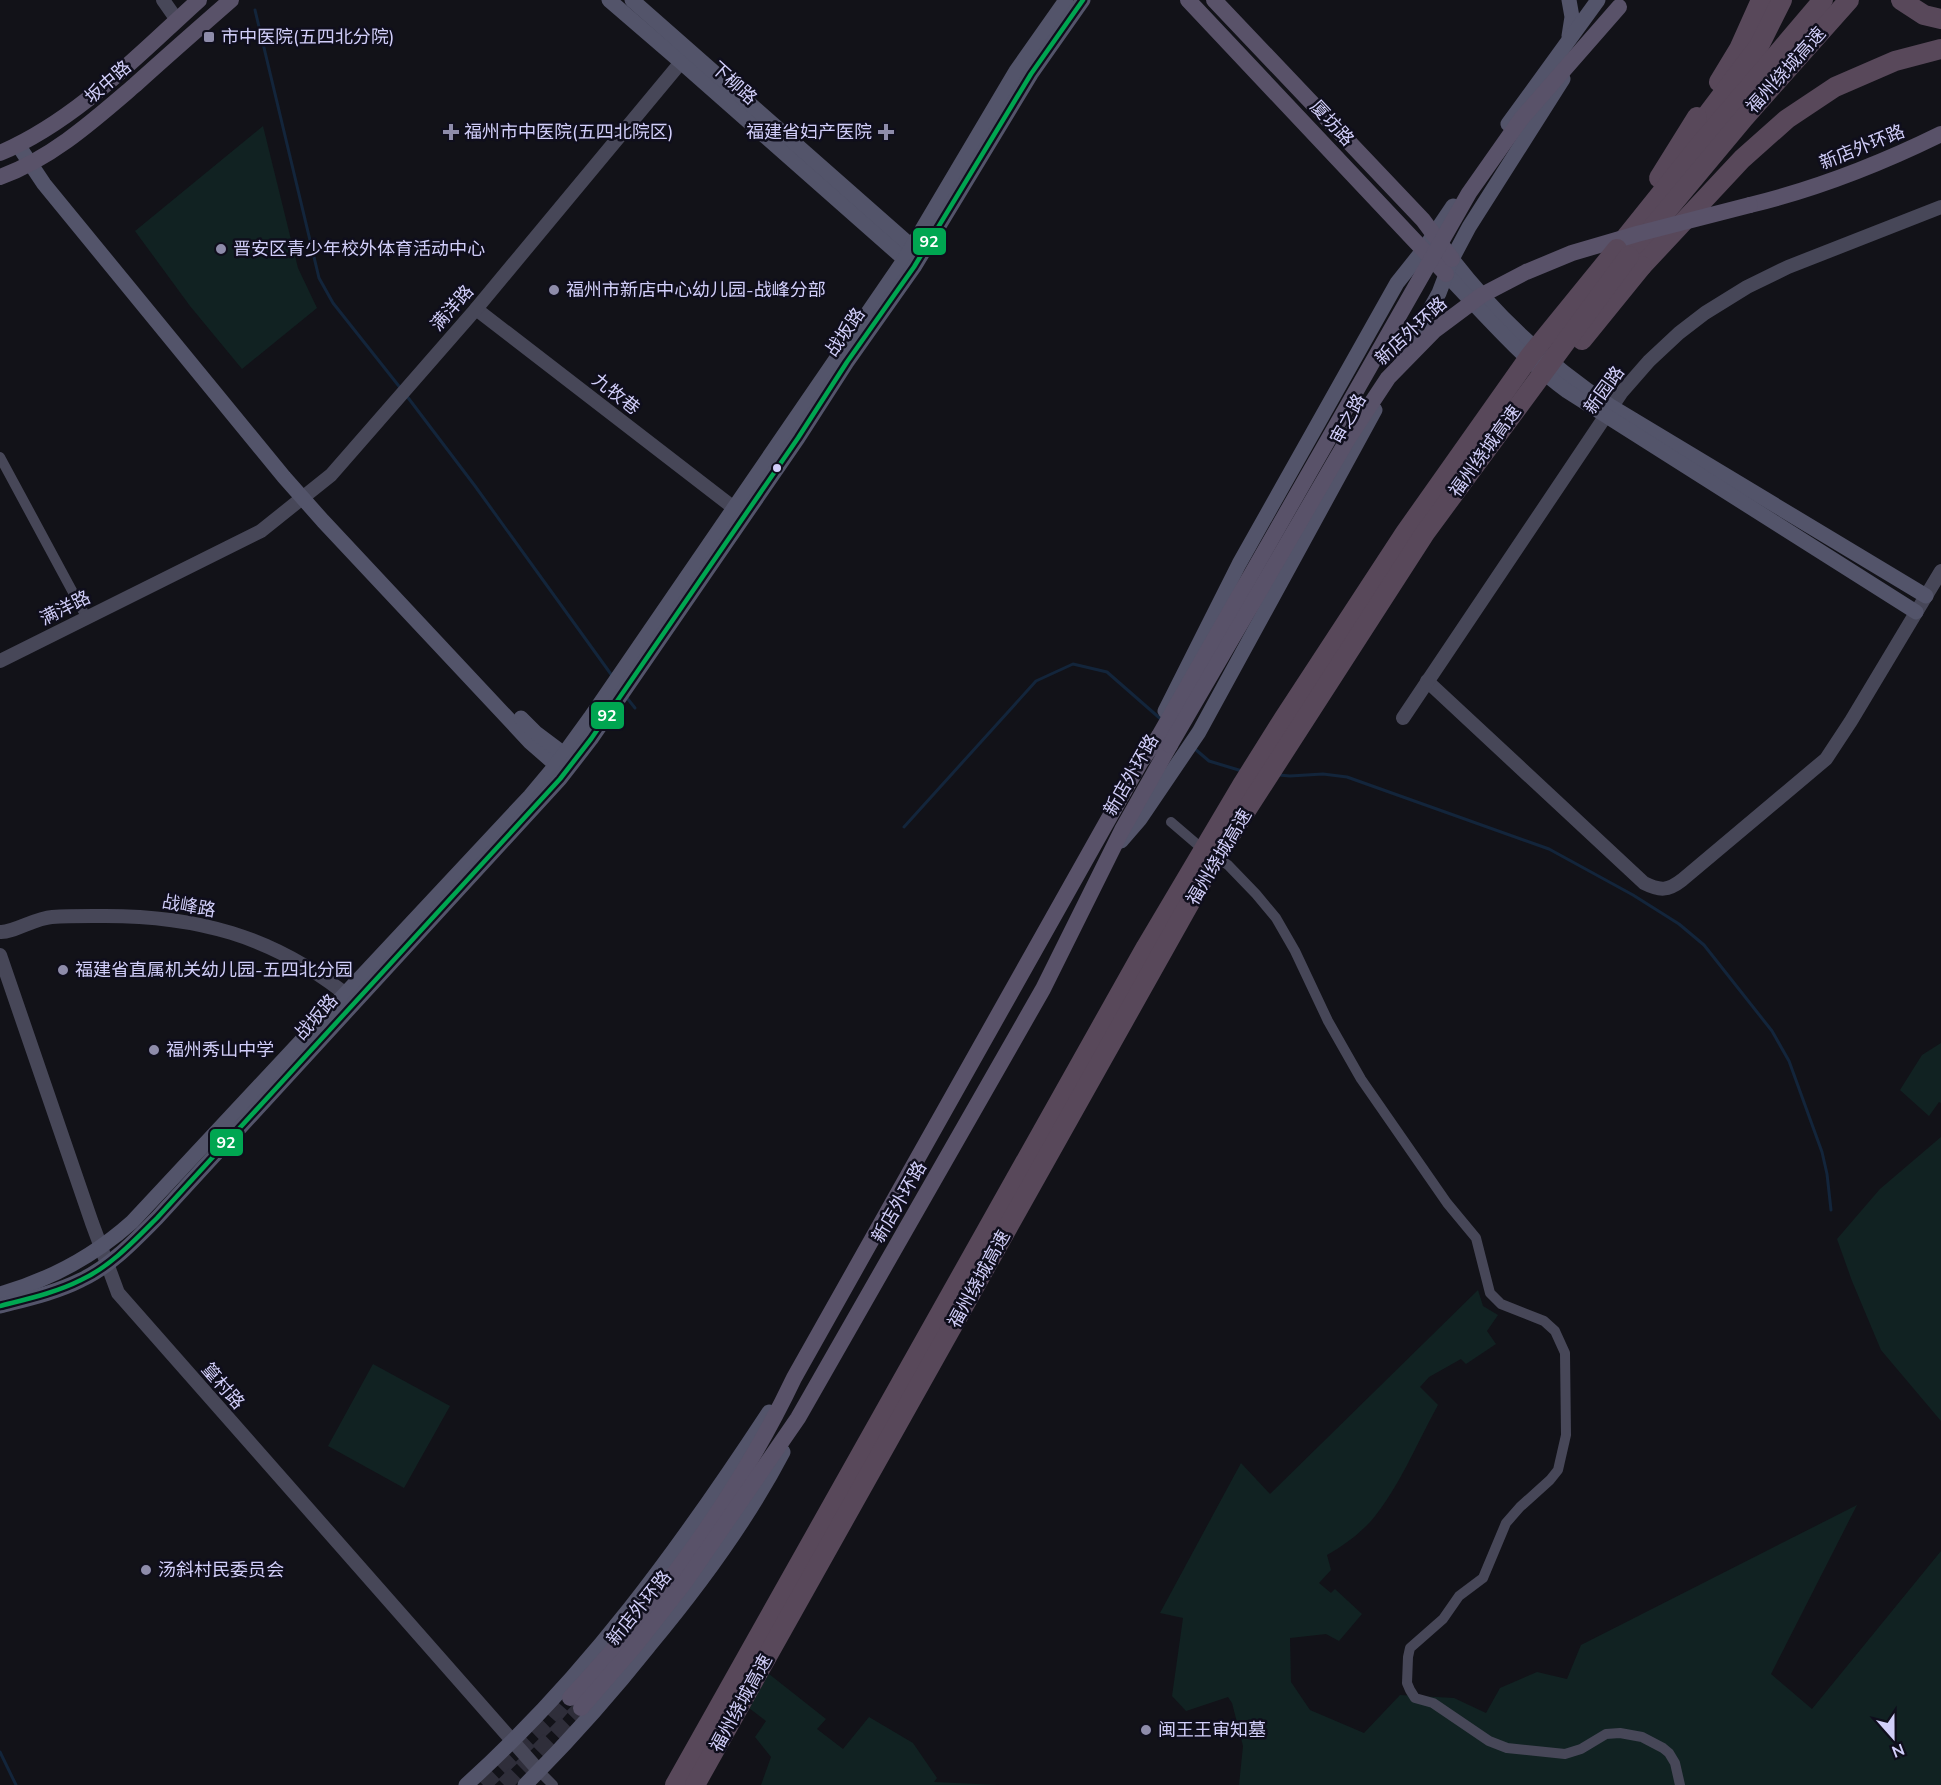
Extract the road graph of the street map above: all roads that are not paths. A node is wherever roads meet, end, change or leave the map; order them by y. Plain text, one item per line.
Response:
1 (163, 0) edge
2 (199, 0) edge
3 (231, 0) edge
4 (609, 0) edge
5 (632, 0) edge
6 (1066, 0) edge
7 (1083, 0) edge
8 (1188, 0) edge
9 (1214, 0) edge
10 (1569, 0) edge
11 (1598, 0) edge
12 (1761, 0) edge
13 (1782, 0) edge
14 (1849, 0) edge
15 (1900, 0) edge
16 (1621, 2) edge
17 (1825, 8) edge
18 (1941, 19) edge
19 (177, 20) junction
20 (1569, 39) junction
21 (1941, 49) edge
22 (686, 56) junction
23 (1941, 134) edge
24 (23, 143) junction
25 (0, 153) edge
26 (35, 162) junction
27 (0, 177) edge
28 (1659, 178) junction
29 (1941, 207) edge
30 (1429, 242) junction
31 (1625, 253) junction
32 (913, 257) junction
33 (1449, 266) junction
34 (476, 309) junction
35 (1609, 412) junction
36 (0, 457) edge
37 (306, 494) junction
38 (734, 508) junction
39 (273, 520) junction
40 (1941, 571) edge
41 (1926, 596) junction
42 (83, 611) junction
43 (1917, 612) junction
44 (0, 651) edge
45 (0, 661) edge
46 (627, 675) junction
47 (1427, 681) junction
48 (1403, 718) dead end
49 (1161, 738) junction
50 (565, 764) junction
51 (1171, 822) dead end
52 (1110, 854) junction
53 (0, 932) edge
54 (0, 955) edge
55 (351, 998) junction
56 (101, 1248) junction
57 (107, 1264) junction
58 (0, 1294) edge
59 (0, 1306) edge
60 (794, 1378) junction
61 (798, 1418) junction
62 (512, 1742) junction
63 (539, 1771) junction
64 (466, 1785) edge
65 (525, 1785) edge
66 (553, 1785) edge
67 (675, 1785) edge
68 (695, 1785) edge
69 (1680, 1785) edge

1 - 19 street
2 - 19 main road, 坂中路
3 - 26 main road, 坂中路
4 - 22 main road, 下柳路
5 - 22 main road, 下柳路
6 - 32 main road, 战坂路
7 - 32 main road, 战坂路
8 - 30 main road, 厦坊路
9 - 30 main road, 厦坊路
10 - 20 main road
11 - 20 main road, 审之路
12 - 28 highway
13 - 28 highway
14 - 17 highway, 福州绕城高速
15 - 18 highway
16 - 33 main road, 审之路
16 - 49 main road, 新店外环路, bridge
17 - 31 highway, 福州绕城高速
19 - 24 main road, 坂中路
20 - 30 main road, 审之路
21 - 31 highway
22 - 32 main road, 下柳路
22 - 34 street, 满洋路
23 - 49 main road, 新店外环路, bridge
24 - 25 main road, 坂中路
24 - 26 main road
26 - 27 main road, 坂中路
26 - 37 main road
28 - 31 highway
29 - 35 street, 新园路
30 - 33 main road, 厦坊路
30 - 49 main road, 审之路
31 - 67 highway, 福州绕城高速, bridge
31 - 68 highway, 福州绕城高速, bridge
32 - 38 main road, 战坂路
32 - 46 main road, 战坂路
33 - 35 main road
33 - 52 main road, 审之路
34 - 37 street, 满洋路
34 - 38 street, 九牧巷
35 - 41 main road
35 - 43 main road
35 - 47 street, 新园路
36 - 42 street
37 - 39 street, 满洋路
37 - 50 main road
38 - 46 main road, 战坂路
39 - 42 street, 满洋路
39 - 45 street, 满洋路
40 - 41 street
41 - 43 street
42 - 44 street, 满洋路
43 - 47 street
46 - 50 main road, 战坂路
47 - 48 street, 新园路
49 - 52 main road, 新店外环路
49 - 60 main road, 新店外环路
50 - 55 main road, 战坂路
51 - 69 street
52 - 61 main road, 新店外环路
53 - 55 street, 战峰路
54 - 56 street, 篁村路
55 - 56 main road, 战坂路
55 - 57 main road, 战坂路
56 - 57 street, 篁村路
56 - 58 main road, 战坂路
57 - 59 main road, 战坂路
57 - 62 street, 篁村路
60 - 61 main road, 新店外环路
60 - 62 main road
61 - 63 main road
62 - 63 street, 篁村路
62 - 64 main road
63 - 65 main road
63 - 66 street

